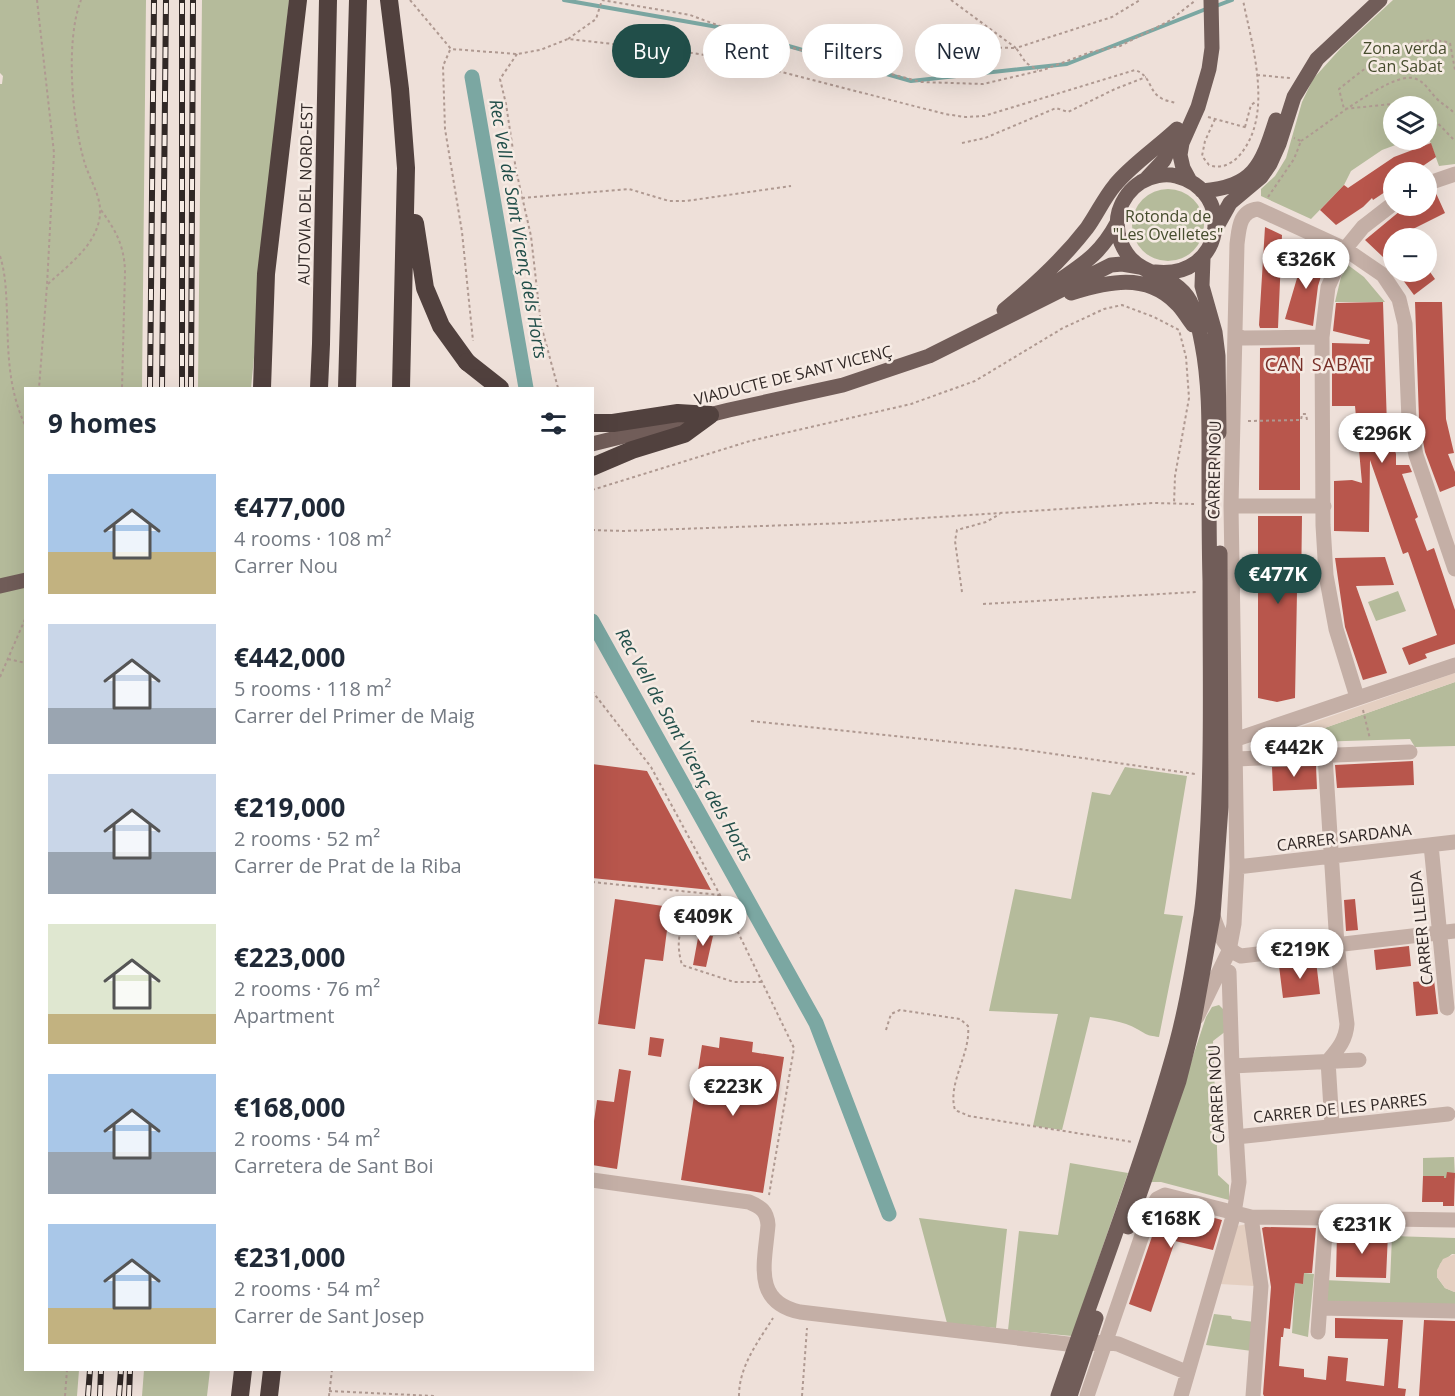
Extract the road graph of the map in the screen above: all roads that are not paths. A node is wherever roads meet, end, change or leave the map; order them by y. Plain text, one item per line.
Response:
1 (298, 0) edge
2 (328, 0) edge
3 (358, 0) edge
4 (389, 0) edge
5 (1211, 0) edge
6 (1365, 0) edge
7 (1380, 0) edge
8 (1209, 69) junction
9 (1177, 129) junction
10 (406, 168) junction
11 (1455, 174) edge
12 (1146, 179) junction
13 (1437, 180) edge
14 (1190, 181) junction
15 (1202, 191) junction
16 (1383, 212) edge
17 (1116, 223) junction
18 (1215, 230) junction
19 (1346, 249) junction
20 (1203, 258) junction
21 (1149, 270) junction
22 (1027, 305) junction
23 (976, 332) junction
24 (1199, 332) junction
25 (1234, 334) junction
26 (1322, 337) junction
27 (262, 387) edge
28 (319, 387) edge
29 (347, 387) edge
30 (401, 387) edge
31 (499, 387) edge
32 (710, 415) junction
33 (594, 423) edge
34 (594, 444) edge
35 (594, 465) edge
36 (1230, 506) junction
37 (1324, 506) junction
38 (1455, 569) edge
39 (24, 580) edge
40 (0, 586) edge
41 (1455, 665) edge
42 (1357, 697) junction
43 (1236, 739) junction
44 (1215, 749) junction
45 (1410, 752) dead end
46 (1326, 756) junction
47 (1236, 759) junction
48 (1455, 842) edge
49 (1431, 845) junction
50 (1332, 857) junction
51 (1238, 867) junction
52 (1207, 918) junction
53 (1455, 931) edge
54 (1439, 933) junction
55 (1208, 944) junction
56 (1337, 945) junction
57 (1228, 960) junction
58 (1204, 970) junction
59 (1204, 1003) junction
60 (1231, 1008) junction
61 (1447, 1008) dead end
62 (1188, 1022) junction
63 (1359, 1060) dead end
64 (1328, 1061) junction
65 (1232, 1066) junction
66 (1448, 1114) dead end
67 (1332, 1125) junction
68 (1236, 1137) junction
69 (594, 1180) edge
70 (1234, 1213) junction
71 (1251, 1217) junction
72 (1326, 1218) junction
73 (1455, 1220) edge
74 (1320, 1308) junction
75 (1455, 1311) edge
76 (1318, 1332) dead end
77 (1104, 1342) junction
78 (1082, 1344) junction
79 (243, 1371) edge
80 (272, 1371) edge
81 (1186, 1372) junction
82 (240, 1396) edge
83 (269, 1396) edge
84 (1058, 1396) edge
85 (1070, 1396) edge
86 (1087, 1396) edge
87 (1181, 1396) edge
88 (1253, 1396) edge

1 - 27 highway
2 - 28 highway, AUTOVIA DEL NORD-EST
3 - 29 highway
4 - 10 highway
5 - 8 main road
6 - 15 main road
7 - 18 main road
8 - 9 main road
8 - 14 main road
9 - 12 main road
9 - 23 main road
10 - 30 highway
10 - 31 highway, bridge
11 - 13 street
12 - 14 main road
12 - 17 main road
14 - 15 main road
15 - 18 main road
16 - 19 street
17 - 21 main road
17 - 22 main road, VIADUCTE DE SANT VICENÇ
18 - 20 main road
19 - 25 street, CARRER NOU
19 - 26 street
19 - 38 street
20 - 21 main road
20 - 44 main road
21 - 22 main road, VIADUCTE DE SANT VICENÇ
21 - 24 main road
22 - 23 main road, VIADUCTE DE SANT VICENÇ
22 - 24 main road
23 - 32 main road, VIADUCTE DE SANT VICENÇ
24 - 44 main road
25 - 26 street
25 - 36 street, CARRER NOU
26 - 37 street
32 - 33 highway
32 - 34 main road, VIADUCTE DE SANT VICENÇ
32 - 35 highway
36 - 37 street
36 - 43 street, CARRER NOU
37 - 42 street
39 - 40 main road
41 - 42 street
42 - 43 street
43 - 44 street
43 - 47 street, CARRER NOU
44 - 52 main road
44 - 52 main road
45 - 46 street
46 - 47 street
46 - 50 street
47 - 51 street, CARRER NOU
48 - 49 street, CARRER SARDANA
49 - 50 street, CARRER SARDANA
49 - 54 street, CARRER LLEIDA
50 - 51 street, CARRER SARDANA
50 - 56 street
51 - 57 street, CARRER NOU
52 - 55 street
52 - 57 street
52 - 62 main road
53 - 54 street
54 - 56 street
54 - 61 street, CARRER LLEIDA
55 - 57 street
55 - 58 main road
56 - 57 street
56 - 64 street
57 - 58 street
57 - 59 street
57 - 60 street, CARRER NOU
58 - 62 main road
59 - 60 street
59 - 62 street
60 - 65 street, CARRER NOU
62 - 78 main road
62 - 78 main road
63 - 64 street
64 - 65 street
64 - 67 street
65 - 68 street, CARRER NOU
66 - 67 street, CARRER DE LES PARRES
67 - 68 street, CARRER DE LES PARRES
68 - 70 street, CARRER NOU
69 - 78 street
70 - 71 street
70 - 77 street
70 - 81 street, CARRER NOU
71 - 72 street
71 - 88 street
72 - 73 street
72 - 74 street
74 - 75 street
74 - 76 street
77 - 78 street
77 - 81 street
77 - 86 street
78 - 84 main road
78 - 85 main road
79 - 82 highway
80 - 83 highway
81 - 87 street, CARRER NOU

